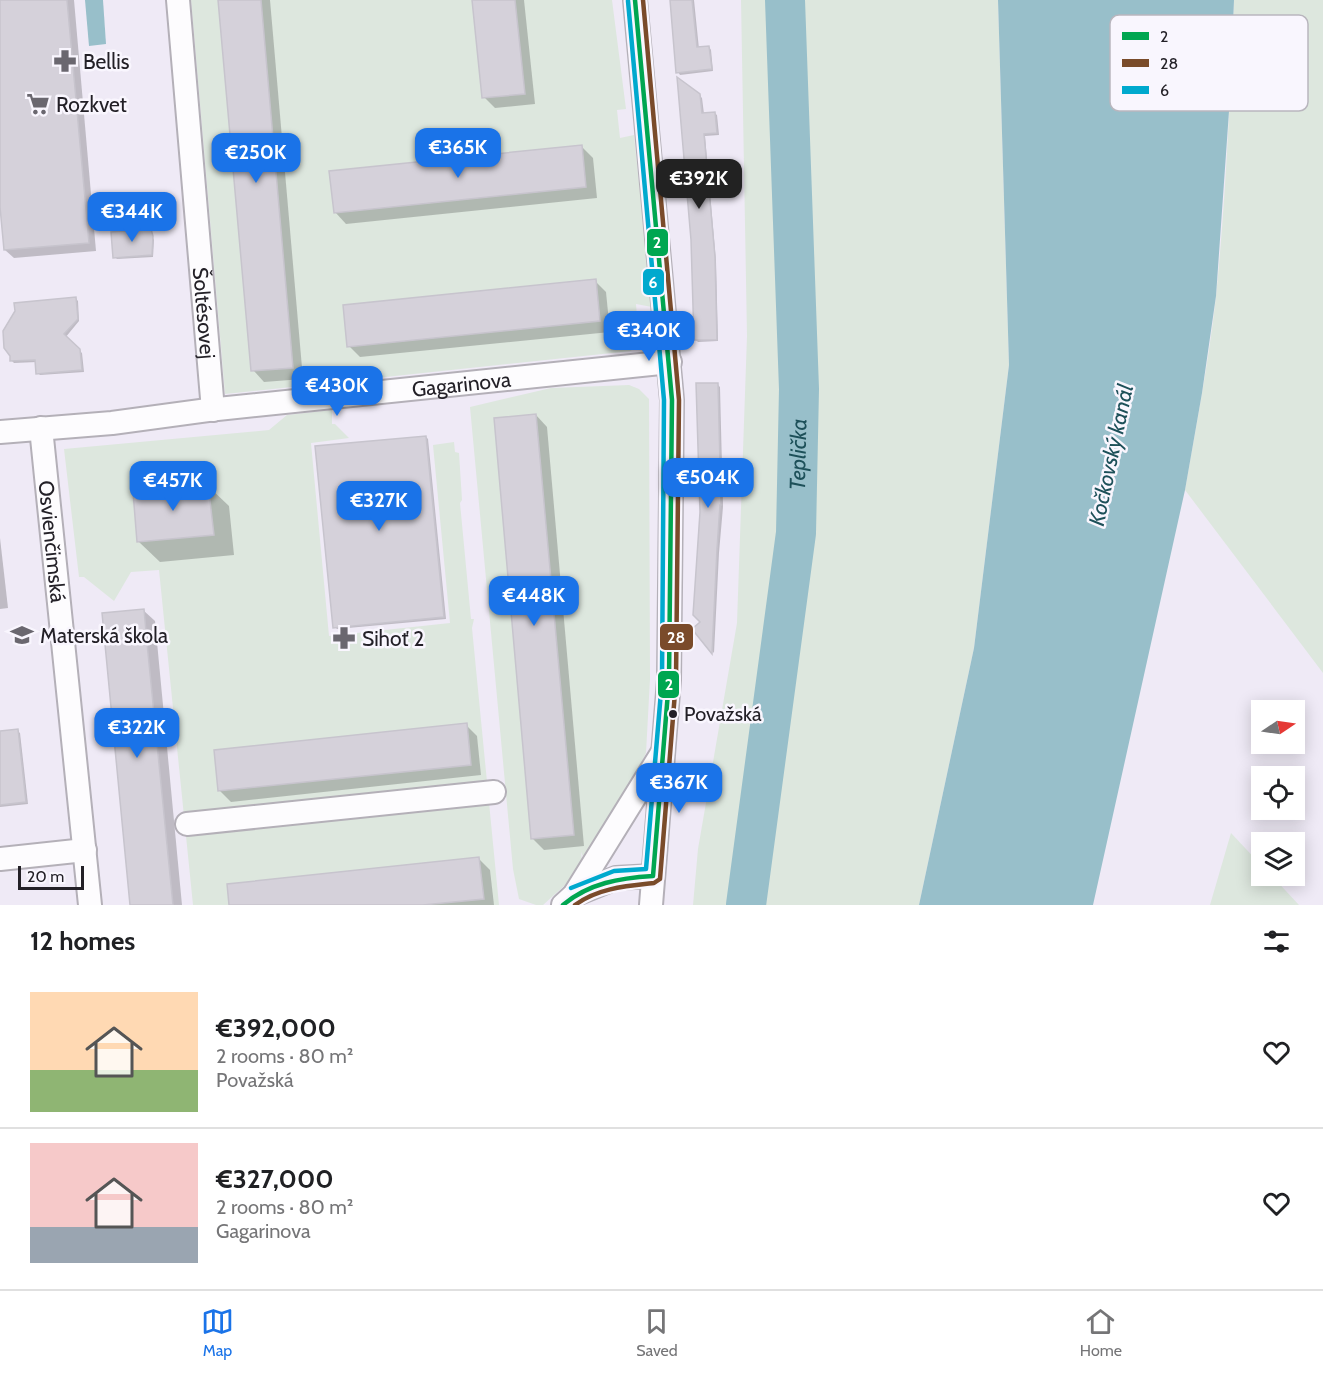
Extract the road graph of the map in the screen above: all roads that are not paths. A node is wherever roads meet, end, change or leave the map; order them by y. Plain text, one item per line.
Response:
1 (178, 0) edge
2 (635, 0) edge
3 (670, 363) junction
4 (213, 410) junction
5 (41, 428) junction
6 (0, 432) edge
7 (664, 749) junction
8 (494, 792) dead end
9 (187, 824) dead end
10 (85, 850) junction
11 (0, 859) edge
12 (653, 876) junction
13 (568, 900) edge
14 (90, 905) edge
15 (651, 905) edge

1 - 4 street, Šoltésovej
2 - 3 street
3 - 4 street, Gagarinova
3 - 7 street
4 - 5 street, Gagarinova
5 - 6 street, Gagarinova
5 - 10 street, Osvienčimská
7 - 12 street
7 - 13 street
8 - 9 street
10 - 11 street
10 - 14 street, Osvienčimská
12 - 13 street
12 - 15 street

